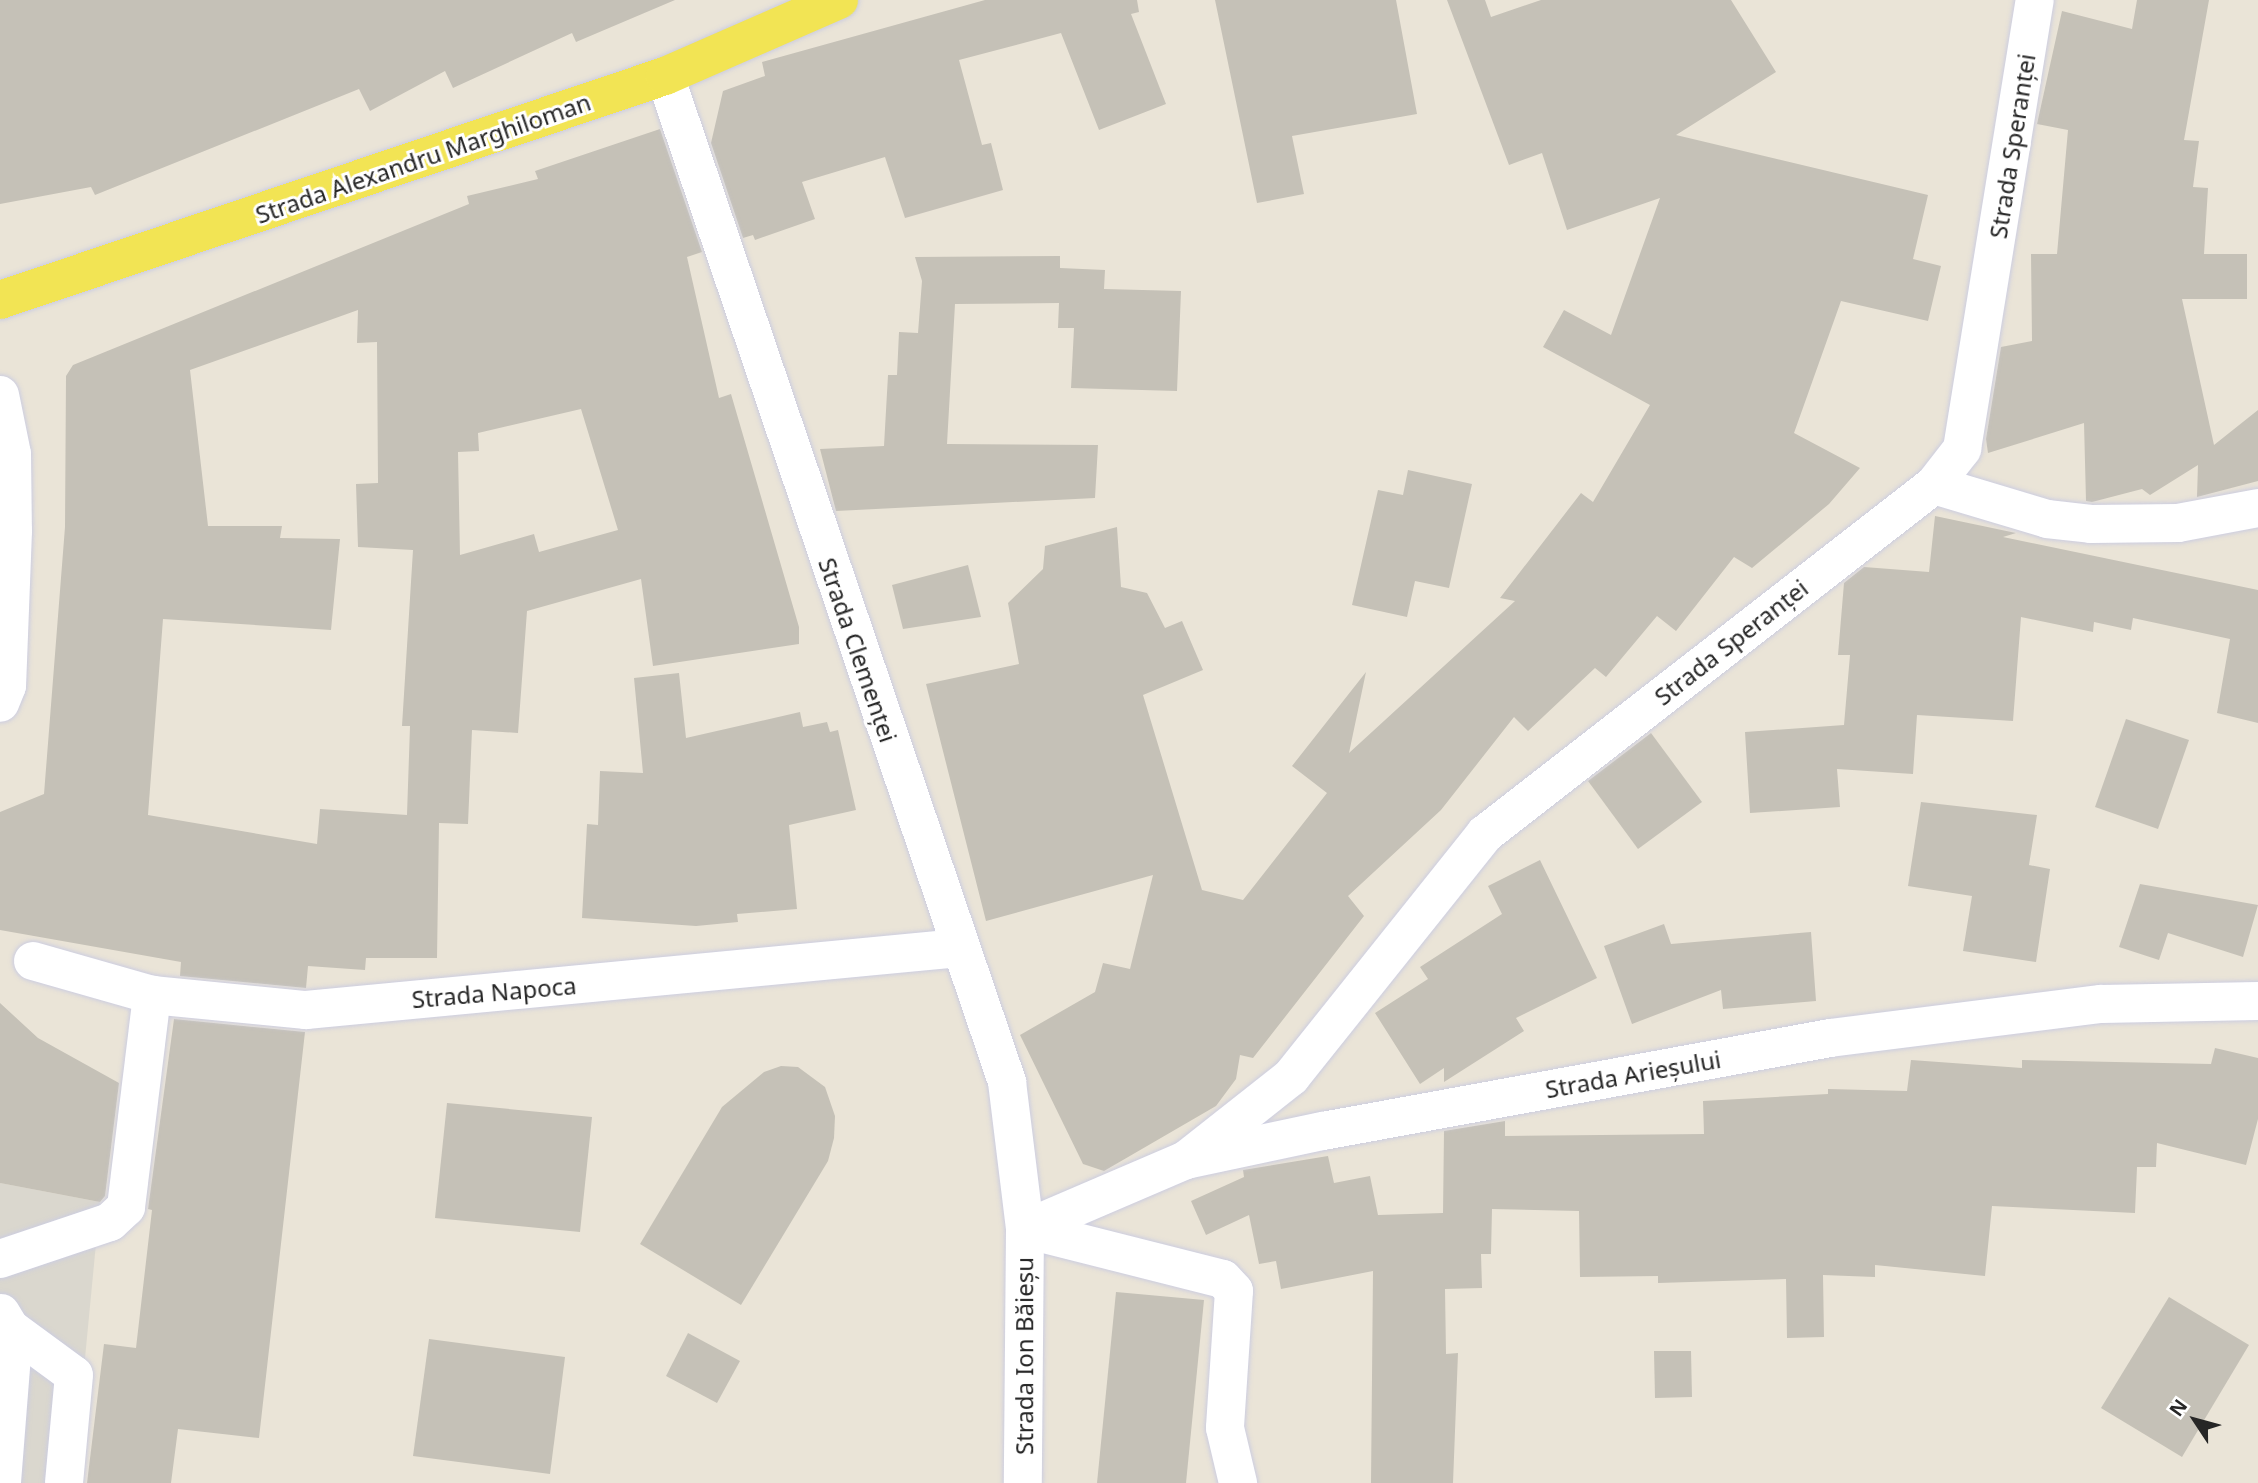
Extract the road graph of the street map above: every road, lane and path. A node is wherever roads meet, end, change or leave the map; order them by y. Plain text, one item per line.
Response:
1 (839, 0) edge
2 (2035, 0) edge
3 (664, 76) junction
4 (0, 300) edge
5 (0, 395) edge
6 (1934, 485) junction
7 (2258, 508) edge
8 (0, 703) edge
9 (960, 948) junction
10 (33, 961) dead end
11 (152, 995) junction
12 (2258, 1001) edge
13 (1186, 1160) junction
14 (1025, 1229) junction
15 (0, 1259) edge
16 (5, 1319) edge
17 (2, 1483) edge
18 (64, 1483) edge
19 (1023, 1483) edge
20 (1238, 1483) edge

1 - 3 main road, Strada Alexandru Marghiloman
2 - 6 street, Strada Speranței
3 - 4 main road, Strada Alexandru Marghiloman
3 - 9 street, Strada Clemenței
5 - 8 street
6 - 7 street
6 - 13 street, Strada Speranței
9 - 11 street, Strada Napoca
9 - 14 street, Strada Clemenței
10 - 11 street, Strada Napoca
11 - 15 street
12 - 13 street, Strada Arieșului
13 - 14 street, Strada Arieșului
14 - 19 street, Strada Ion Băieșu
14 - 20 street
16 - 17 street
16 - 18 street

